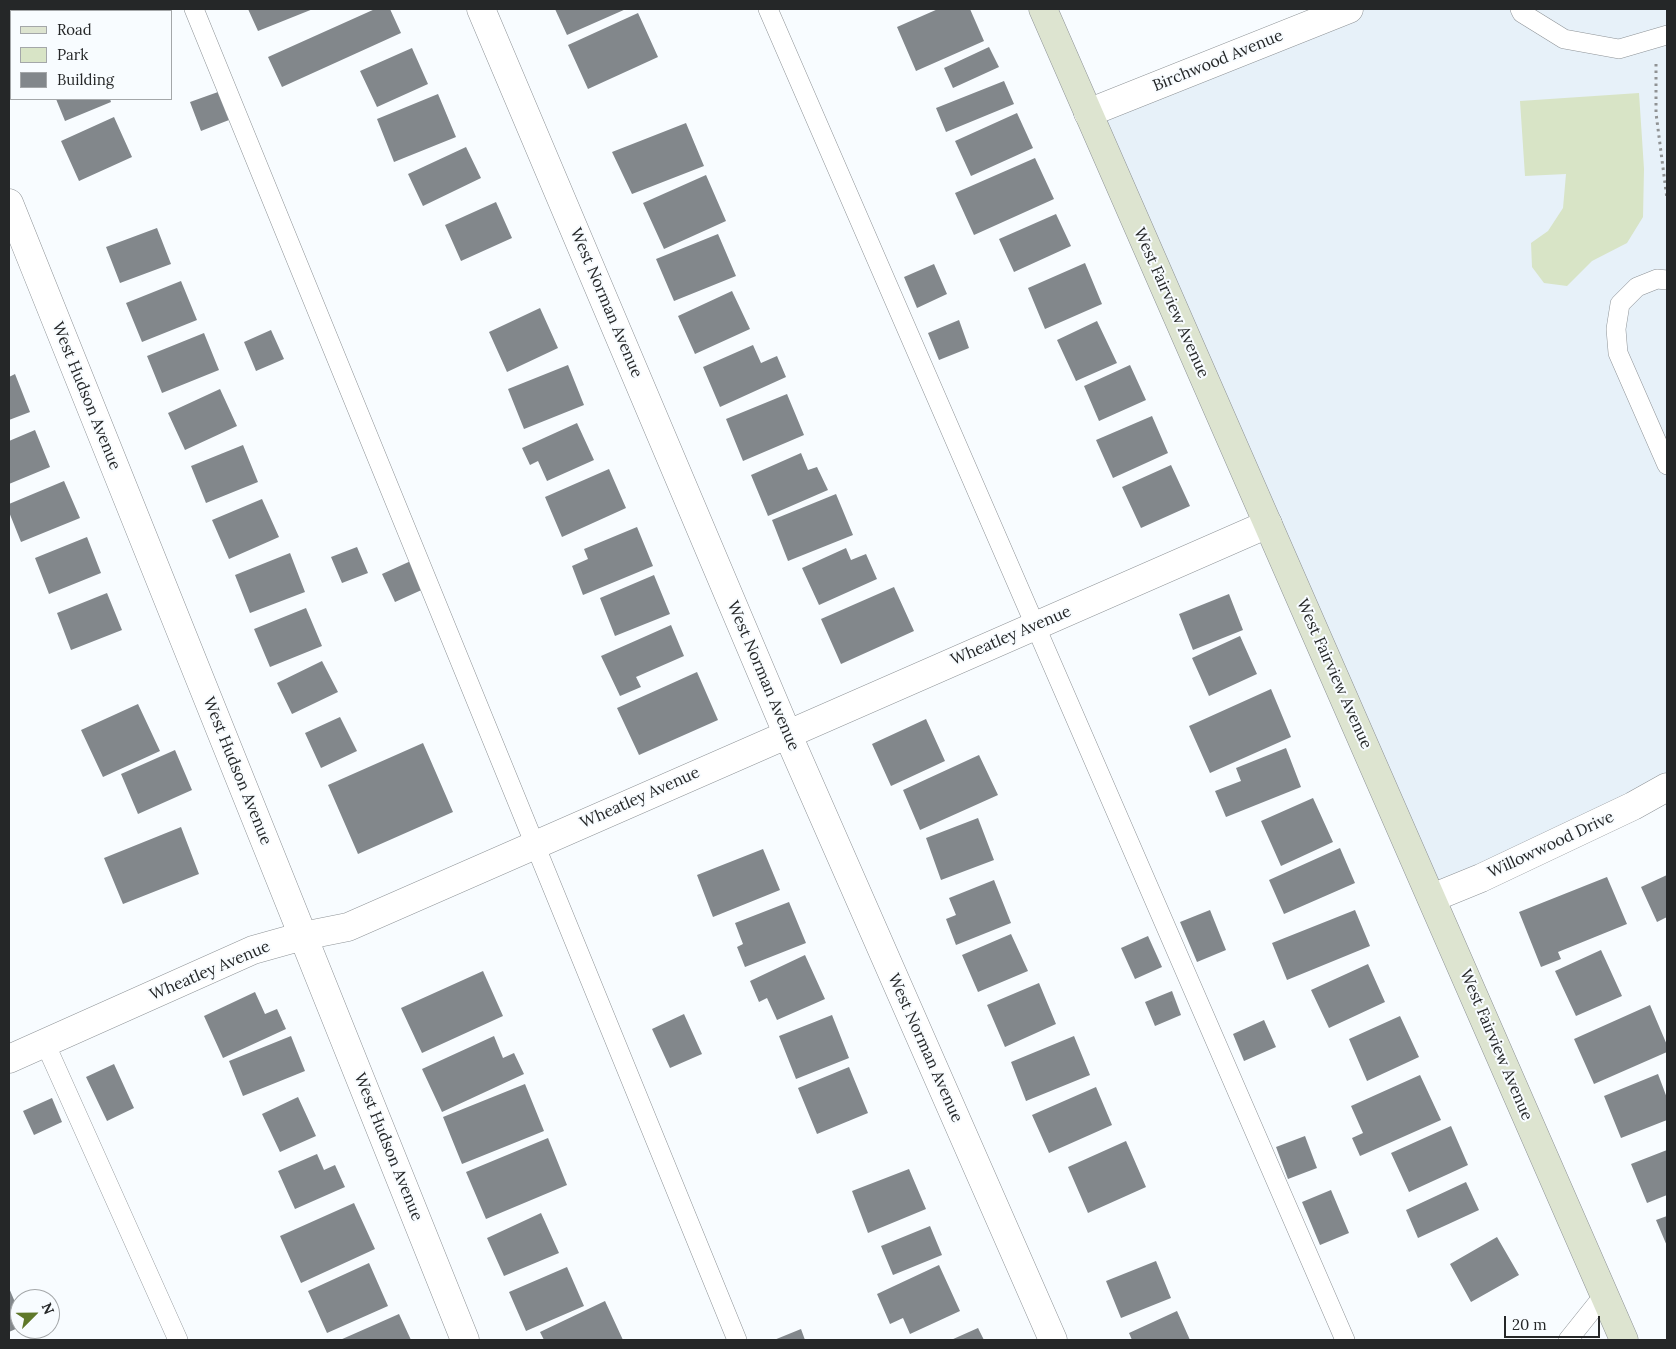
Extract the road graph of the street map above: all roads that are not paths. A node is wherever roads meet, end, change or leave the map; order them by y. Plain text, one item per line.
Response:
1 (194, 9) edge
2 (482, 9) edge
3 (768, 9) edge
4 (1042, 9) edge
5 (1349, 9) edge
6 (1520, 9) edge
7 (1661, 37) edge
8 (1088, 113) junction
9 (9, 203) edge
10 (1667, 280) edge
11 (1667, 465) edge
12 (1268, 524) junction
13 (1037, 625) junction
14 (787, 733) junction
15 (1667, 787) edge
16 (535, 845) junction
17 (1432, 898) junction
18 (303, 936) junction
19 (45, 1043) junction
20 (9, 1059) edge
21 (1604, 1295) junction
22 (178, 1340) edge
23 (465, 1340) edge
24 (737, 1340) edge
25 (1053, 1340) edge
26 (1345, 1340) edge
27 (1568, 1340) edge
28 (1624, 1340) edge

1 - 16 lane
2 - 14 street, West Norman Avenue
3 - 13 lane
4 - 8 street, West Fairview Avenue
5 - 8 street, Birchwood Avenue
6 - 7 lane
8 - 12 street, West Fairview Avenue
9 - 18 street, West Hudson Avenue
10 - 11 lane
12 - 13 street, Wheatley Avenue
12 - 17 street, West Fairview Avenue
13 - 14 street, Wheatley Avenue
13 - 26 lane
14 - 16 street, Wheatley Avenue
14 - 25 street, West Norman Avenue
15 - 17 street, Willowwood Drive
16 - 18 street, Wheatley Avenue
16 - 24 lane
17 - 21 street, West Fairview Avenue
18 - 19 street, Wheatley Avenue
18 - 23 street, West Hudson Avenue
19 - 20 street, Wheatley Avenue
19 - 22 lane
21 - 27 lane
21 - 28 street, West Fairview Avenue

